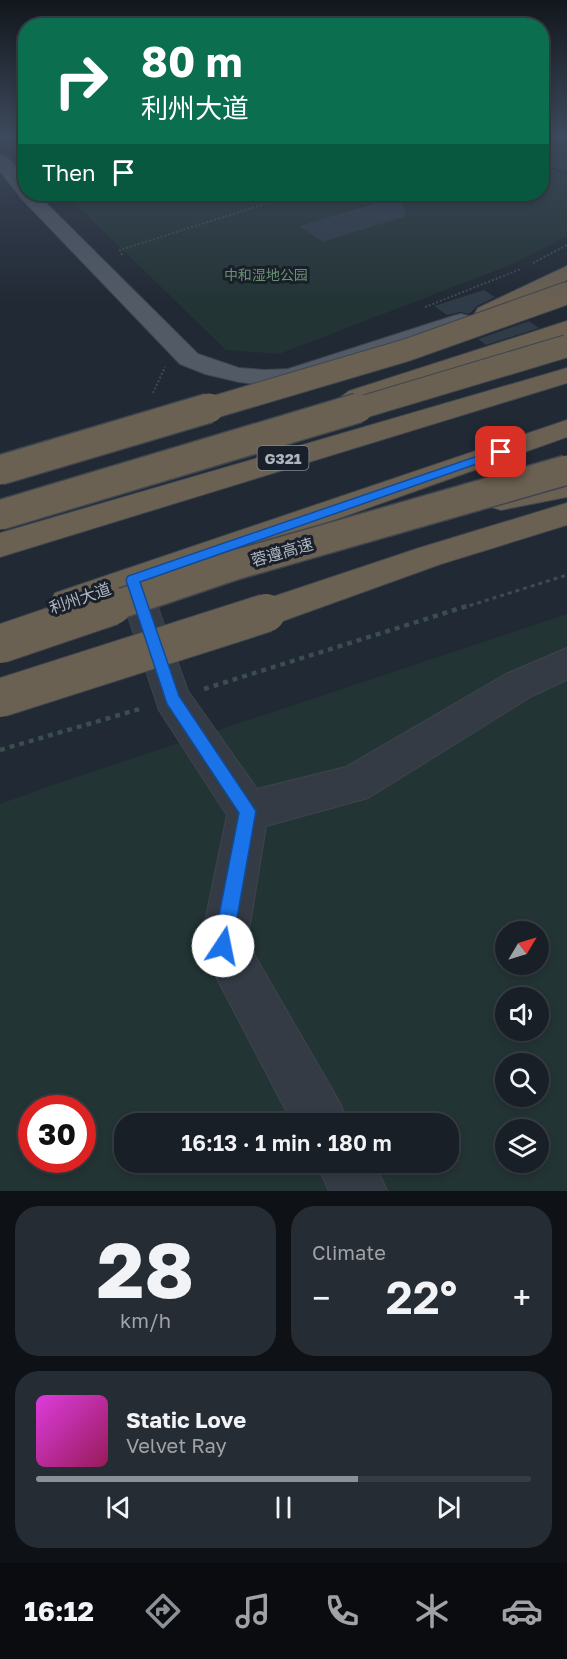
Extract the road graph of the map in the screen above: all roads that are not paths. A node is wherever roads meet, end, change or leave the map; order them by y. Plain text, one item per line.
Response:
1 (34, 201) edge
2 (567, 272) edge
3 (567, 293) edge
4 (486, 313) joint
5 (567, 328) edge
6 (390, 343) junction
7 (567, 346) edge
8 (567, 375) edge
9 (358, 396) junction
10 (567, 429) edge
11 (276, 460) junction
12 (0, 470) edge
13 (567, 470) edge
14 (567, 487) edge
15 (0, 514) edge
16 (567, 514) edge
17 (0, 545) edge
18 (213, 553) junction
19 (132, 580) junction
20 (0, 625) edge
21 (0, 644) edge
22 (567, 663) edge
23 (0, 698) edge
24 (248, 811) junction
25 (316, 1113) edge
26 (350, 1173) edge
27 (359, 1191) edge

1 - 6 main road
2 - 4 highway
3 - 12 highway, bridge
4 - 6 main road
5 - 9 highway
6 - 9 highway
7 - 15 highway, bridge
8 - 11 highway, G321
9 - 11 highway
10 - 18 highway, 利州大道
11 - 17 highway, G321
13 - 21 highway, 蓉遵高速, bridge
14 - 18 highway
16 - 23 highway, bridge
18 - 19 highway, 利州大道
19 - 20 highway, 利州大道
19 - 24 street
22 - 24 street
24 - 25 street
26 - 27 street

